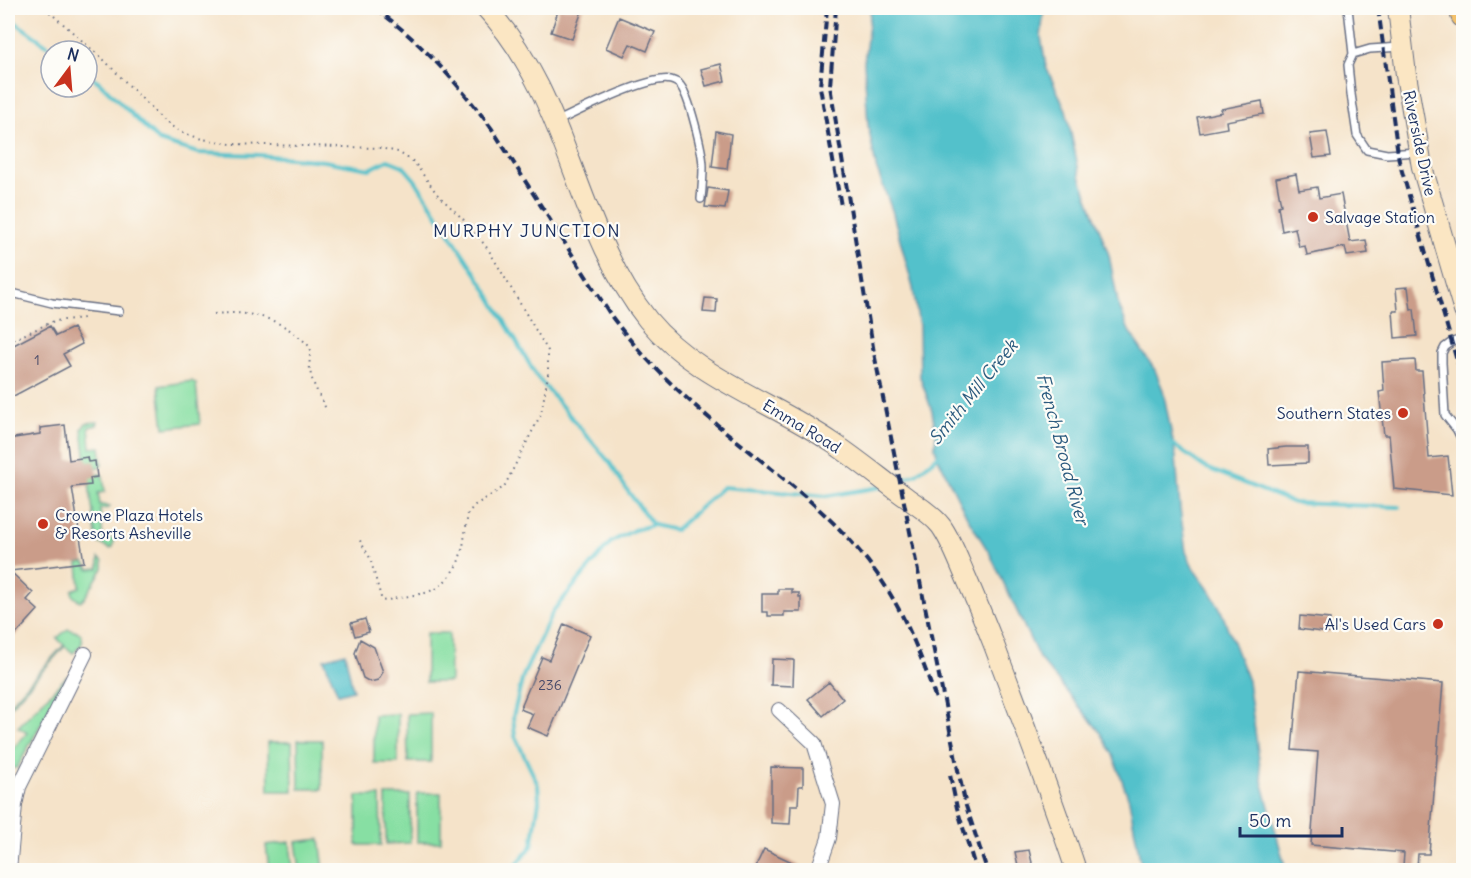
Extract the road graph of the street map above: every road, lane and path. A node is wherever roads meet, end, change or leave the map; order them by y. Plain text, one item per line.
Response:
1 (45, 8) edge
2 (486, 8) edge
3 (1348, 8) edge
4 (1398, 8) edge
5 (1462, 8) edge
6 (1464, 15) edge
7 (1402, 47) junction
8 (1353, 54) junction
9 (556, 122) junction
10 (1420, 152) junction
11 (701, 200) dead end
12 (8, 292) edge
13 (119, 311) dead end
14 (1464, 311) edge
15 (214, 314) dead end
16 (86, 318) dead end
17 (1464, 339) edge
18 (8, 342) edge
19 (327, 411) dead end
20 (1464, 444) edge
21 (358, 537) dead end
22 (85, 654) dead end
23 (779, 710) dead end
24 (8, 778) edge
25 (19, 787) junction
26 (9, 870) edge
27 (818, 870) edge
28 (1076, 870) edge

1 - 21 path
2 - 9 street, Emma Road
3 - 8 lane
4 - 7 street, Riverside Drive
5 - 6 highway
7 - 8 lane
7 - 10 street, Riverside Drive
8 - 10 lane
9 - 11 lane
9 - 28 street, Emma Road
10 - 14 street, Riverside Drive
12 - 13 lane
15 - 19 path
16 - 18 path
17 - 20 lane
22 - 25 street
23 - 27 street
24 - 25 street
25 - 26 street

